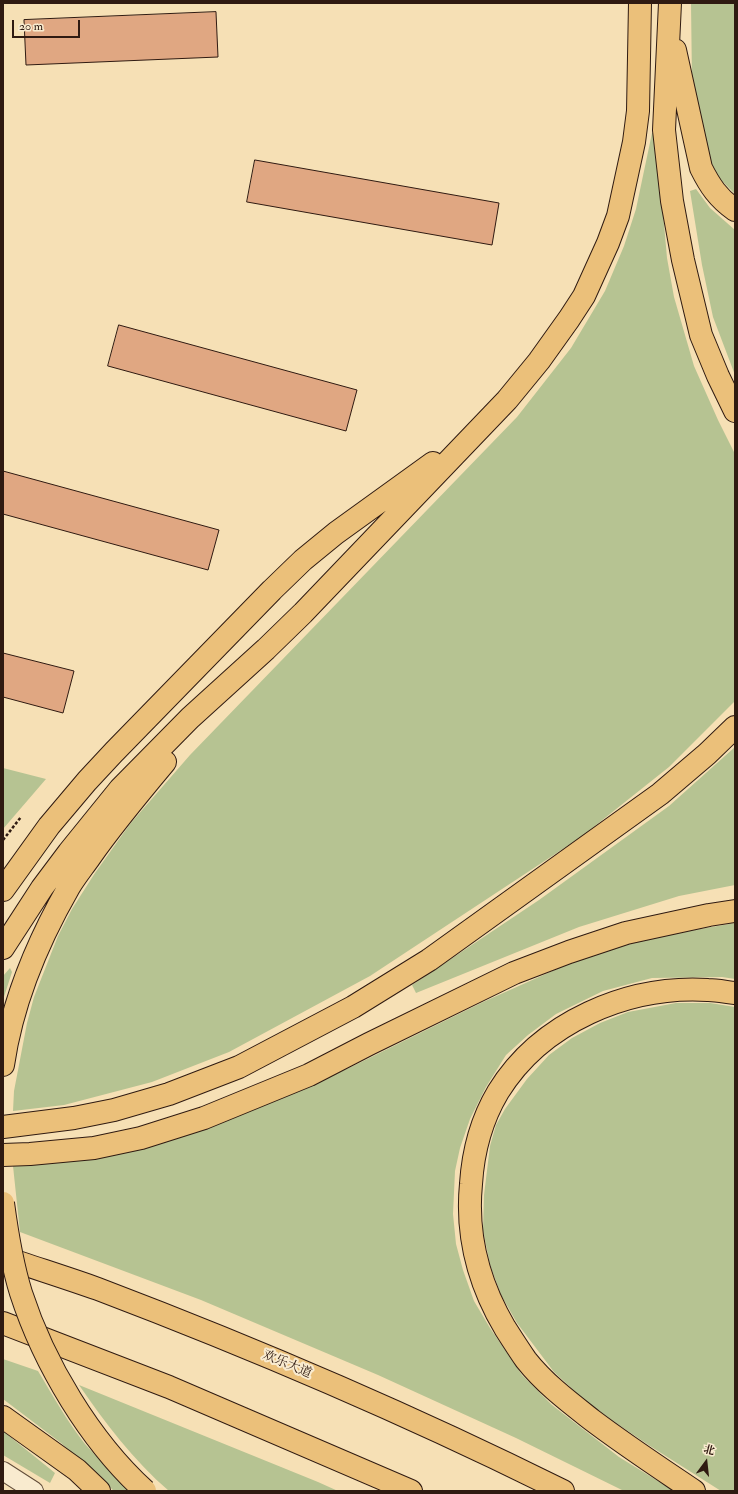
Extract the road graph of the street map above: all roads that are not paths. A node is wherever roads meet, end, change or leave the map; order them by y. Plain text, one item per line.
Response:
1 (640, 3) edge
2 (670, 13) edge
3 (735, 210) edge
4 (735, 411) edge
5 (470, 437) junction
6 (266, 649) junction
7 (735, 727) edge
8 (3, 890) edge
9 (735, 911) edge
10 (3, 948) edge
11 (735, 993) edge
12 (3, 1065) edge
13 (3, 1127) edge
14 (3, 1155) edge
15 (3, 1204) edge
16 (3, 1257) edge
17 (3, 1323) edge
18 (3, 1417) edge
19 (3, 1471) edge
20 (34, 1491) edge
21 (99, 1491) edge
22 (145, 1491) edge
23 (411, 1491) edge
24 (563, 1491) edge
25 (694, 1491) edge

1 - 5 highway
2 - 3 highway
2 - 4 highway
5 - 6 highway
5 - 8 highway
6 - 10 highway
6 - 12 highway
7 - 13 highway
9 - 14 highway
11 - 25 highway
15 - 22 highway, bridge
16 - 24 highway, 欢乐大道
17 - 23 highway
18 - 21 highway
19 - 20 street

